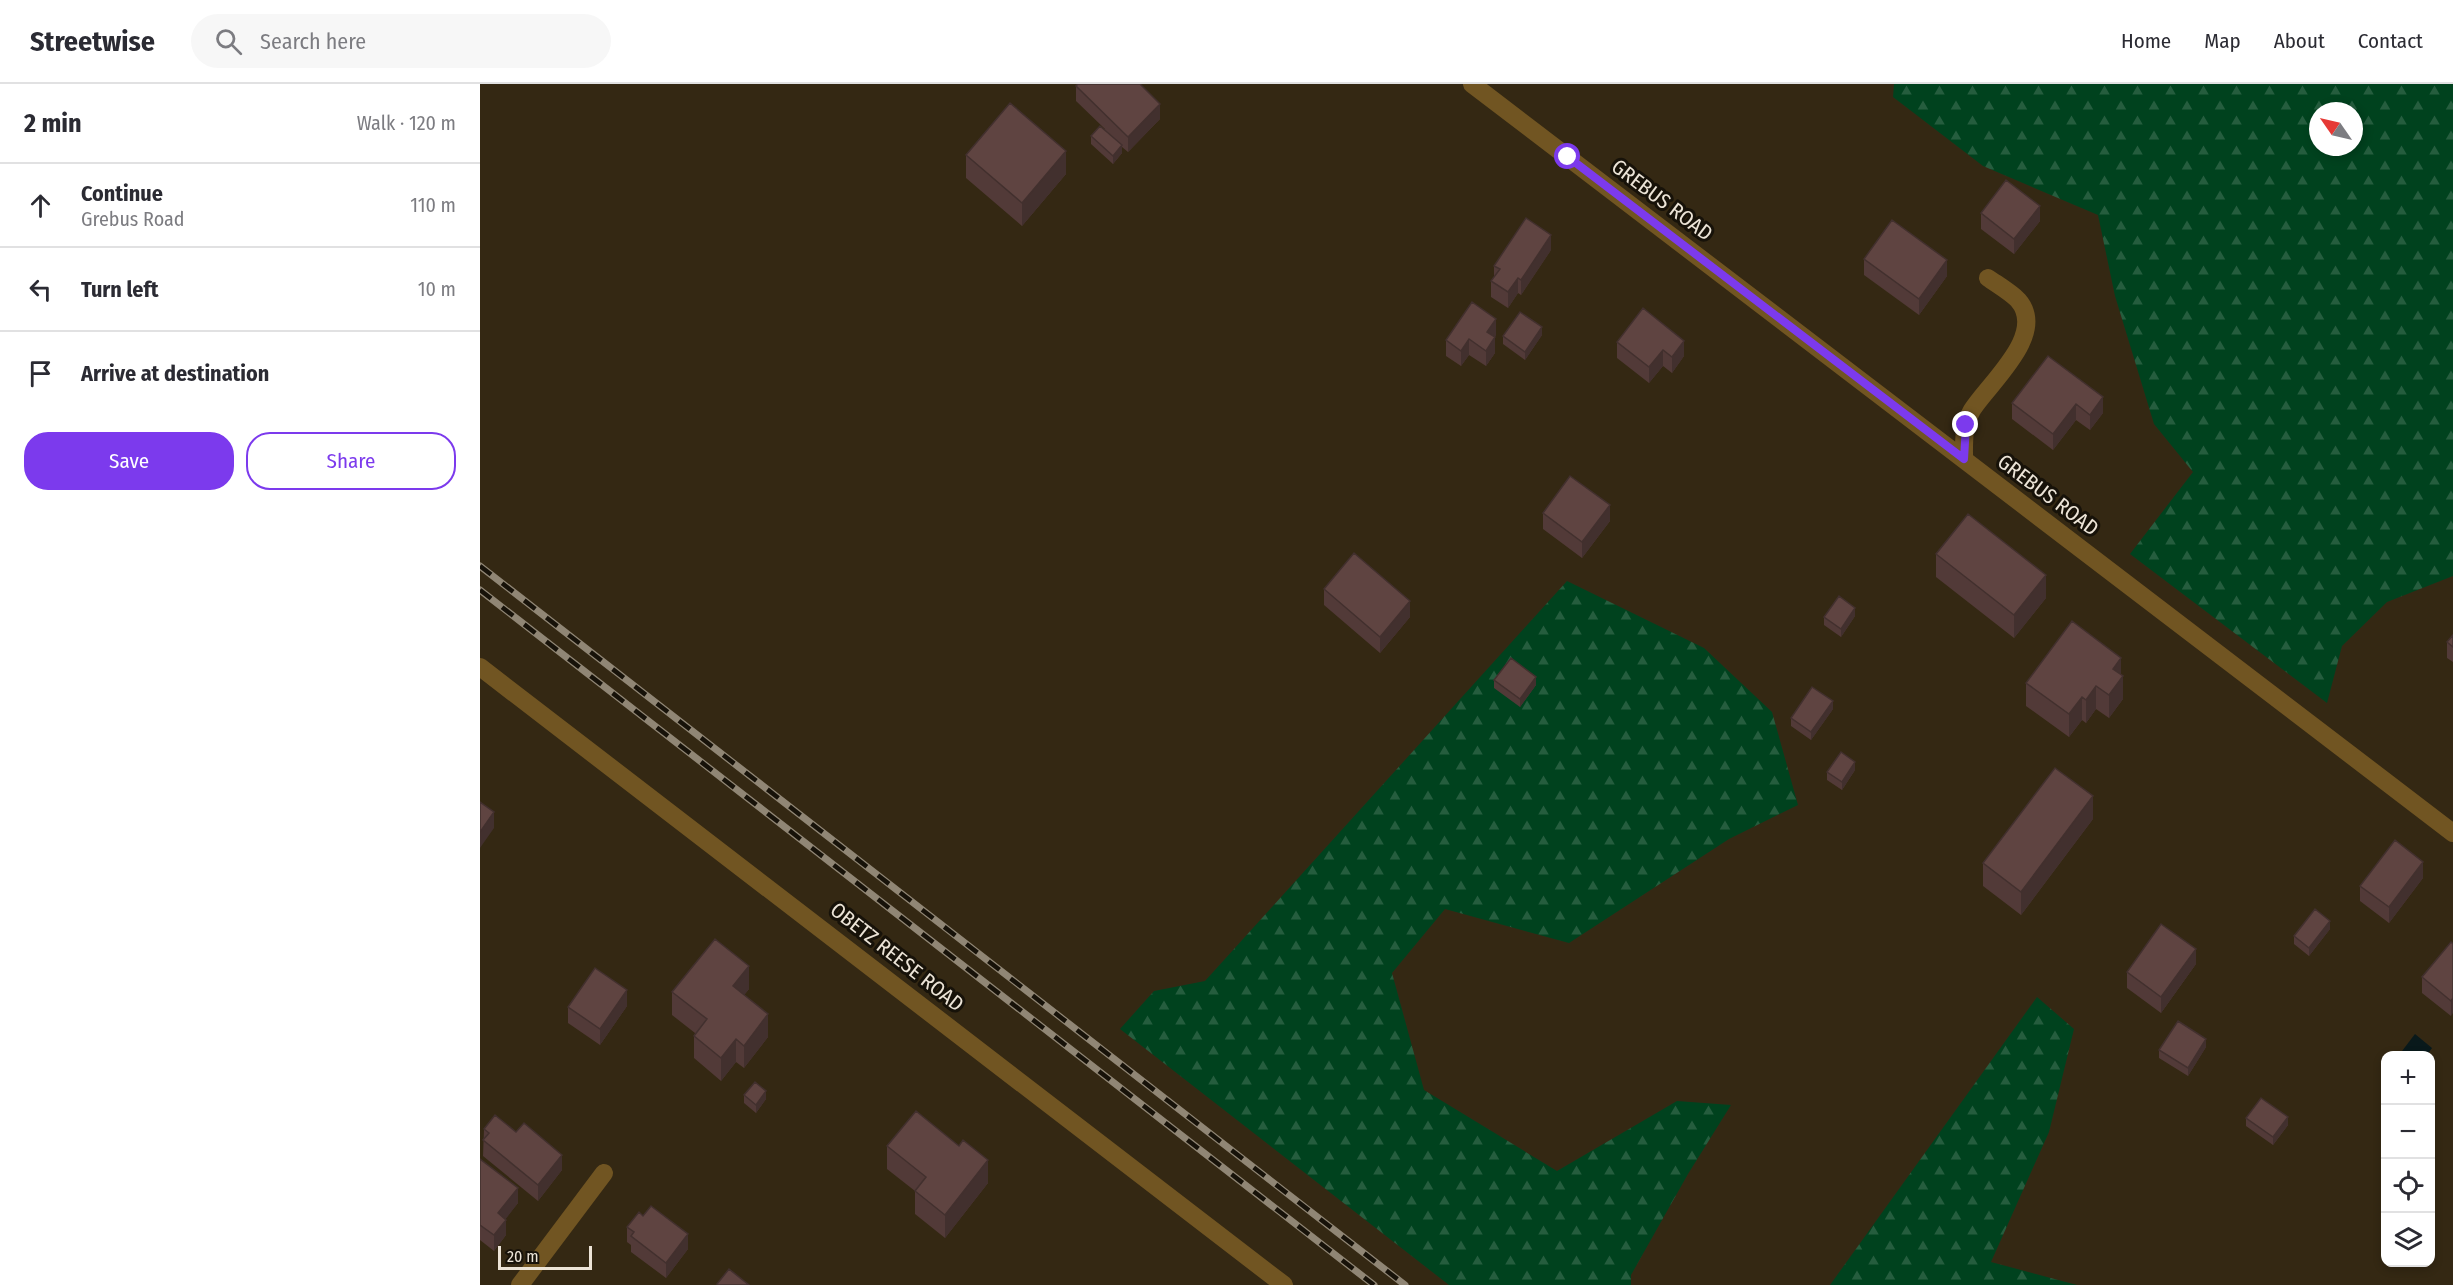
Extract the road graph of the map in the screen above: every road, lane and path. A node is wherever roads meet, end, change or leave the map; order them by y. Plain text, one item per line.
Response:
1 (1472, 84) edge
2 (1988, 278) dead end
3 (1964, 459) junction
4 (480, 667) edge
5 (2453, 833) edge
6 (604, 1173) dead end
7 (520, 1285) edge
8 (1284, 1285) edge

1 - 3 street, GREBUS ROAD
2 - 3 street
3 - 5 street, GREBUS ROAD
4 - 8 street, OBETZ REESE ROAD
6 - 7 street

